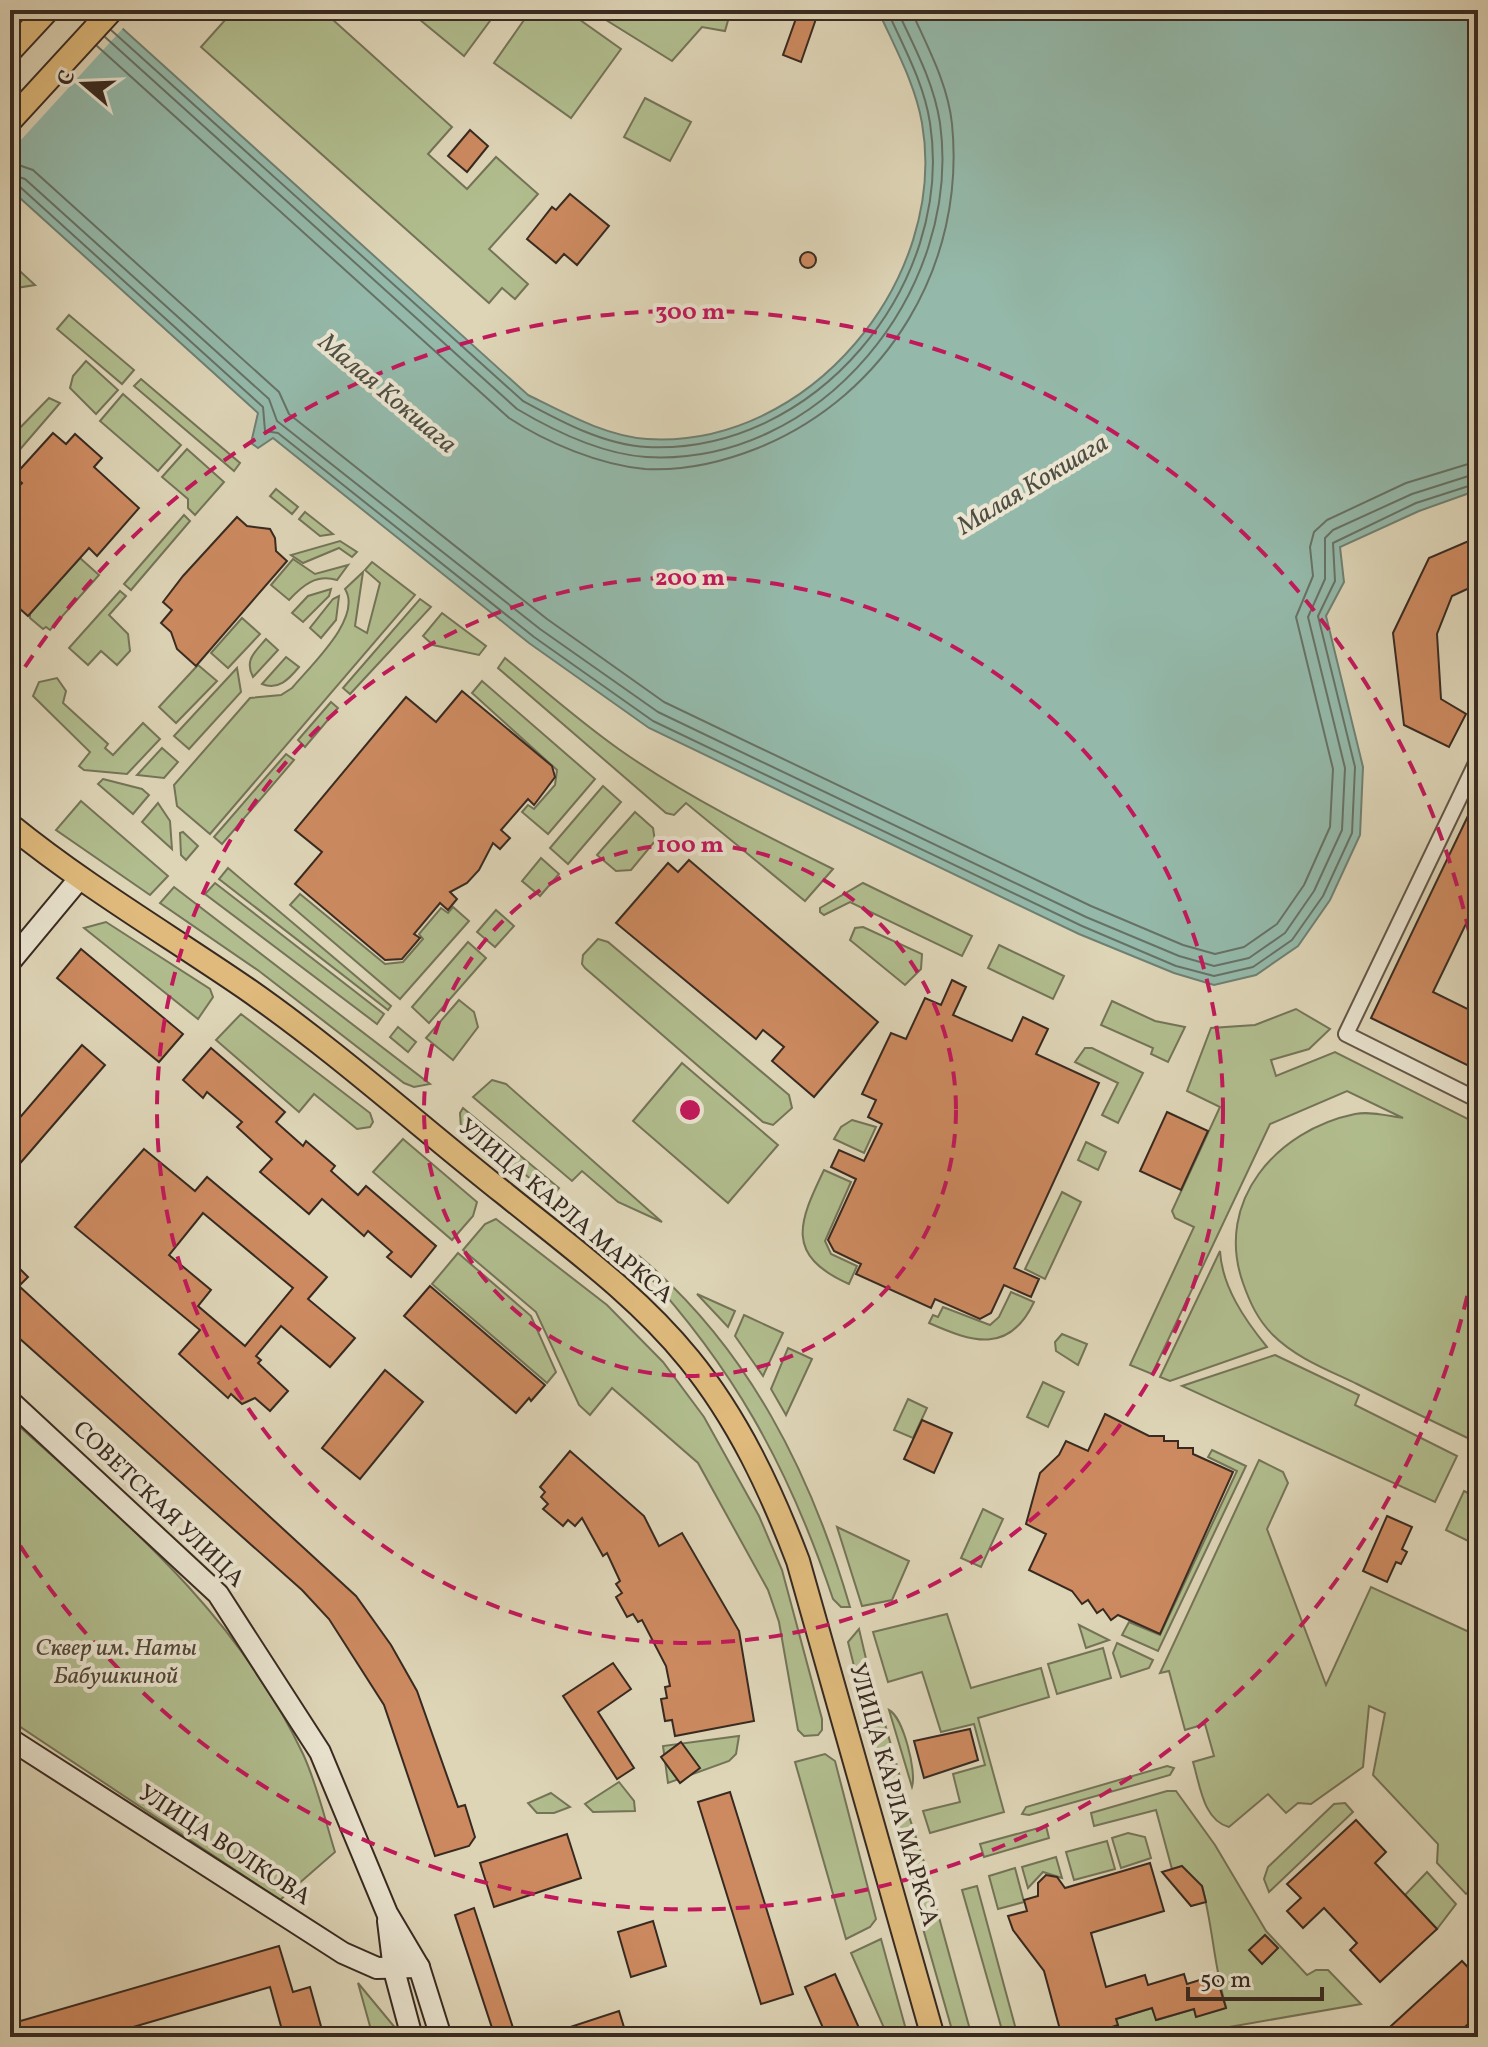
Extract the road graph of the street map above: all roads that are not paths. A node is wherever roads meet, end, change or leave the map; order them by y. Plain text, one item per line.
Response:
1 (48, 10) edge
2 (112, 10) edge
3 (10, 51) edge
4 (10, 121) edge
5 (1478, 759) edge
6 (10, 825) edge
7 (79, 879) junction
8 (10, 962) edge
9 (1478, 1100) edge
10 (10, 1401) edge
11 (10, 1739) edge
12 (387, 1913) junction
13 (419, 1967) junction
14 (394, 1970) junction
15 (412, 2037) edge
16 (441, 2037) edge
17 (933, 2037) edge

1 - 3 main road
2 - 4 main road
5 - 9 street
6 - 7 main road, УЛИЦА КАРЛА МАРКСА
7 - 8 street
7 - 17 main road, УЛИЦА КАРЛА МАРКСА
10 - 12 street, СОВЕТСКАЯ УЛИЦА
11 - 14 street, УЛИЦА ВОЛКОВА
12 - 13 street, СОВЕТСКАЯ УЛИЦА
12 - 14 street, СОВЕТСКАЯ УЛИЦА
13 - 14 street, УЛИЦА ВОЛКОВА
13 - 16 street, СОВЕТСКАЯ УЛИЦА
14 - 15 street, СОВЕТСКАЯ УЛИЦА

